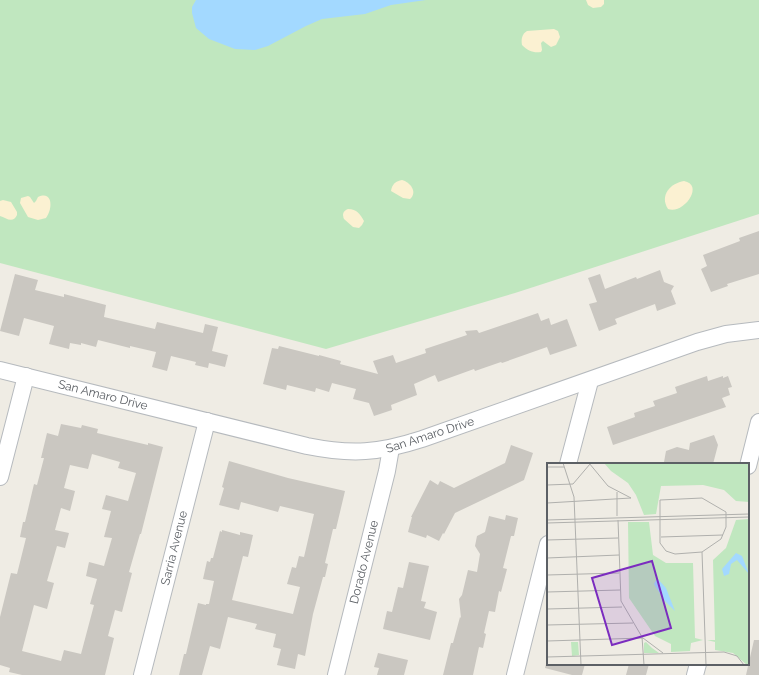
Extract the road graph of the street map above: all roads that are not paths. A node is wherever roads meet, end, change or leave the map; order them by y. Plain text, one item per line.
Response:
1 (759, 330) edge
2 (0, 370) edge
3 (26, 376) junction
4 (590, 380) junction
5 (207, 421) junction
6 (759, 422) edge
7 (391, 448) junction
8 (568, 463) edge
9 (749, 463) edge
10 (0, 477) edge
11 (547, 548) edge
12 (698, 665) edge
13 (142, 675) edge
14 (336, 675) edge
15 (515, 675) edge
16 (695, 675) edge

1 - 4 street, San Amaro Drive
2 - 3 street, San Amaro Drive
3 - 5 street, San Amaro Drive
3 - 10 street
4 - 7 street, San Amaro Drive
4 - 8 street
5 - 7 street, San Amaro Drive
5 - 13 street, Sarria Avenue
6 - 9 street
7 - 14 street, Dorado Avenue
11 - 15 street
12 - 16 street

